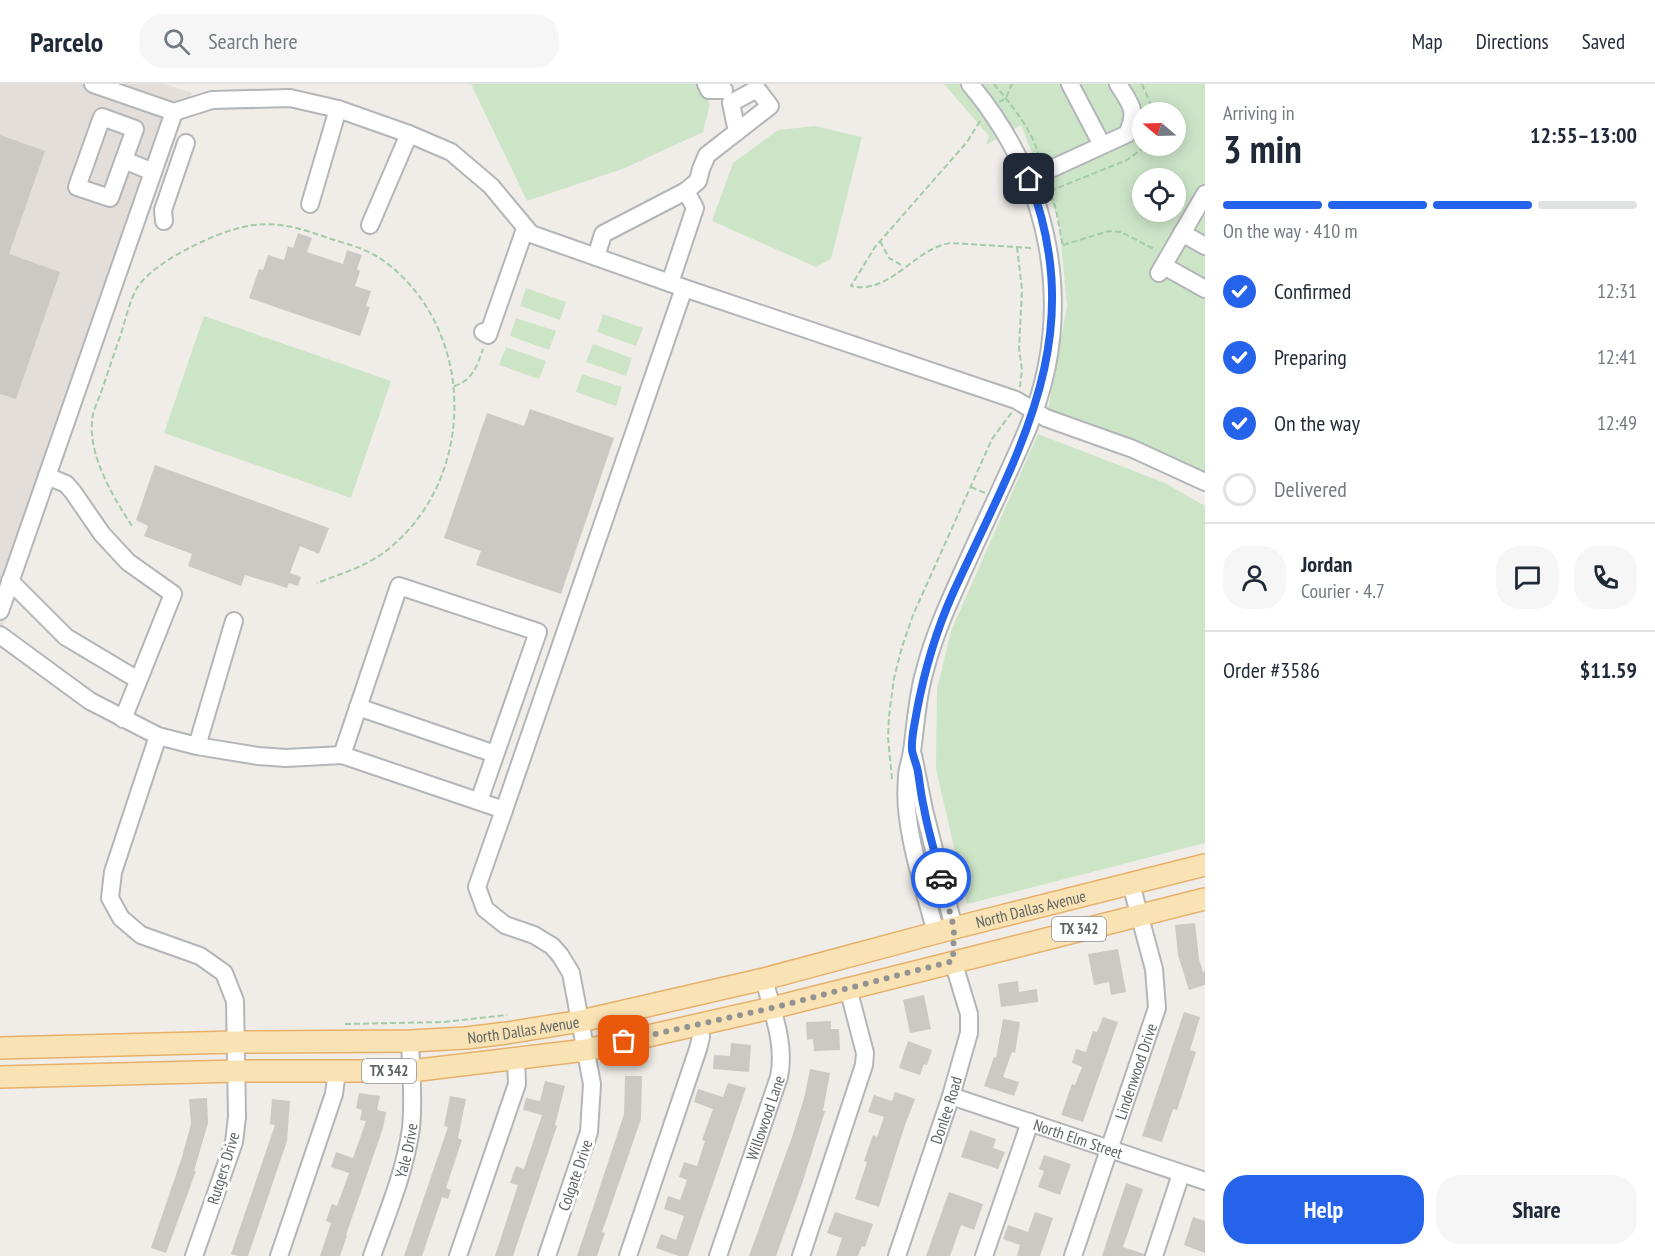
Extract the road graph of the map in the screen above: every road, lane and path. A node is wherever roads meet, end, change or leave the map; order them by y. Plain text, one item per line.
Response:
1 (93, 84) edge
2 (706, 84) edge
3 (970, 84) edge
4 (994, 84) edge
5 (1012, 84) edge
6 (1070, 84) edge
7 (1119, 84) edge
8 (1142, 84) edge
9 (728, 92) edge
10 (1006, 98) junction
11 (1151, 102) edge
12 (338, 109) junction
13 (990, 109) junction
14 (174, 112) junction
15 (737, 132) junction
16 (410, 134) junction
17 (162, 146) junction
18 (1102, 146) junction
19 (1132, 156) edge
20 (124, 160) junction
21 (153, 172) junction
22 (1036, 176) junction
23 (686, 191) junction
24 (1050, 191) junction
25 (1205, 194) edge
26 (310, 204) dead end
27 (136, 221) junction
28 (370, 225) dead end
29 (525, 229) junction
30 (1182, 233) junction
31 (880, 241) junction
32 (1063, 244) junction
33 (1205, 246) edge
34 (1054, 247) dead end
35 (1033, 248) dead end
36 (1062, 254) dead end
37 (596, 257) junction
38 (1164, 265) junction
39 (904, 267) junction
40 (677, 285) junction
41 (1205, 290) edge
42 (485, 334) joint
43 (453, 386) junction
44 (1034, 410) junction
45 (47, 476) junction
46 (1205, 482) edge
47 (971, 486) dead end
48 (991, 496) dead end
49 (132, 526) dead end
50 (10, 581) junction
51 (317, 583) dead end
52 (0, 611) edge
53 (234, 621) dead end
54 (0, 635) edge
55 (138, 680) junction
56 (358, 707) junction
57 (123, 719) junction
58 (158, 736) junction
59 (197, 746) junction
60 (495, 754) junction
61 (342, 755) junction
62 (479, 801) junction
63 (504, 810) junction
64 (1205, 865) edge
65 (1131, 884) junction
66 (1205, 899) edge
67 (1139, 914) junction
68 (945, 930) junction
69 (953, 961) junction
70 (764, 979) junction
71 (848, 988) junction
72 (772, 1008) junction
73 (511, 1015) dead end
74 (581, 1021) junction
75 (336, 1024) dead end
76 (699, 1024) junction
77 (410, 1041) junction
78 (236, 1042) junction
79 (0, 1048) edge
80 (586, 1050) junction
81 (516, 1058) junction
82 (237, 1071) junction
83 (337, 1071) junction
84 (411, 1071) junction
85 (0, 1077) edge
86 (951, 1095) junction
87 (1030, 1122) junction
88 (1110, 1150) junction
89 (1181, 1174) junction
90 (1205, 1181) edge
91 (194, 1256) edge
92 (279, 1256) edge
93 (372, 1256) edge
94 (458, 1256) edge
95 (547, 1256) edge
96 (628, 1256) edge
97 (718, 1256) edge
98 (801, 1256) edge
99 (897, 1256) edge
100 (984, 1256) edge
101 (1074, 1256) edge
102 (1154, 1256) edge

1 - 14 street
2 - 9 street
3 - 13 street
4 - 10 path
5 - 10 path
6 - 18 street
7 - 18 street
8 - 11 path
9 - 15 street
9 - 15 street
10 - 13 path
10 - 22 path
12 - 14 street
12 - 16 street
12 - 26 street
13 - 22 street
13 - 31 path
14 - 17 street
15 - 23 street
16 - 28 street
16 - 29 street
17 - 21 street
17 - 27 street
18 - 22 street
19 - 24 path
20 - 20 street
20 - 21 street
21 - 27 street
22 - 24 path
22 - 44 street
23 - 37 street
23 - 40 street, Colgate Drive
24 - 32 path
25 - 30 street
27 - 45 street
29 - 37 street
29 - 42 street
30 - 33 street
30 - 38 street
31 - 39 path
31 - 39 path
32 - 34 path
32 - 36 path
32 - 38 path
35 - 39 path
37 - 40 street
38 - 41 street
40 - 44 street
40 - 63 street, Colgate Drive
42 - 43 path
43 - 49 path
43 - 51 path
44 - 46 street
44 - 68 street
45 - 50 street
45 - 55 street
47 - 48 path
50 - 52 street
50 - 55 street
53 - 59 street
54 - 57 street
55 - 57 street
56 - 60 street
56 - 60 street
56 - 61 street
57 - 58 street
58 - 59 street
58 - 78 street, Rutgers Drive
59 - 61 street
60 - 62 street
61 - 62 street
62 - 63 street
63 - 74 street, Colgate Drive
64 - 65 main road, North Dallas Avenue / TX 342
65 - 67 street, Lindenwood Drive
65 - 68 main road, North Dallas Avenue / TX 342
66 - 67 main road, North Dallas Avenue / TX 342
67 - 69 main road, North Dallas Avenue / TX 342
67 - 88 street, Lindenwood Drive
68 - 69 main road
68 - 70 main road, North Dallas Avenue / TX 342
69 - 71 main road, North Dallas Avenue / TX 342
69 - 86 street, Donlee Road
70 - 72 street, Willowood Lane
70 - 74 main road, North Dallas Avenue / TX 342
71 - 72 main road, North Dallas Avenue / TX 342
71 - 98 street
72 - 76 main road, North Dallas Avenue / TX 342
72 - 97 street, Willowood Lane
73 - 75 path
74 - 77 main road, North Dallas Avenue / TX 342
74 - 80 street, Colgate Drive
76 - 80 main road, North Dallas Avenue / TX 342
76 - 96 street
77 - 78 main road, North Dallas Avenue / TX 342
77 - 84 street, Yale Drive
78 - 79 main road, North Dallas Avenue / TX 342
78 - 82 street, Rutgers Drive
80 - 81 main road, North Dallas Avenue / TX 342
80 - 95 street, Colgate Drive
81 - 84 main road, North Dallas Avenue / TX 342
81 - 94 street
82 - 83 main road, North Dallas Avenue / TX 342
82 - 85 main road, North Dallas Avenue / TX 342
82 - 91 street, Rutgers Drive
83 - 84 main road, North Dallas Avenue / TX 342
83 - 92 street
84 - 93 street, Yale Drive
86 - 87 street, North Elm Street
86 - 99 street, Donlee Road
87 - 88 street, North Elm Street
87 - 100 street
88 - 89 street, North Elm Street
88 - 101 street, Lindenwood Drive
89 - 90 street, North Elm Street
89 - 102 street

